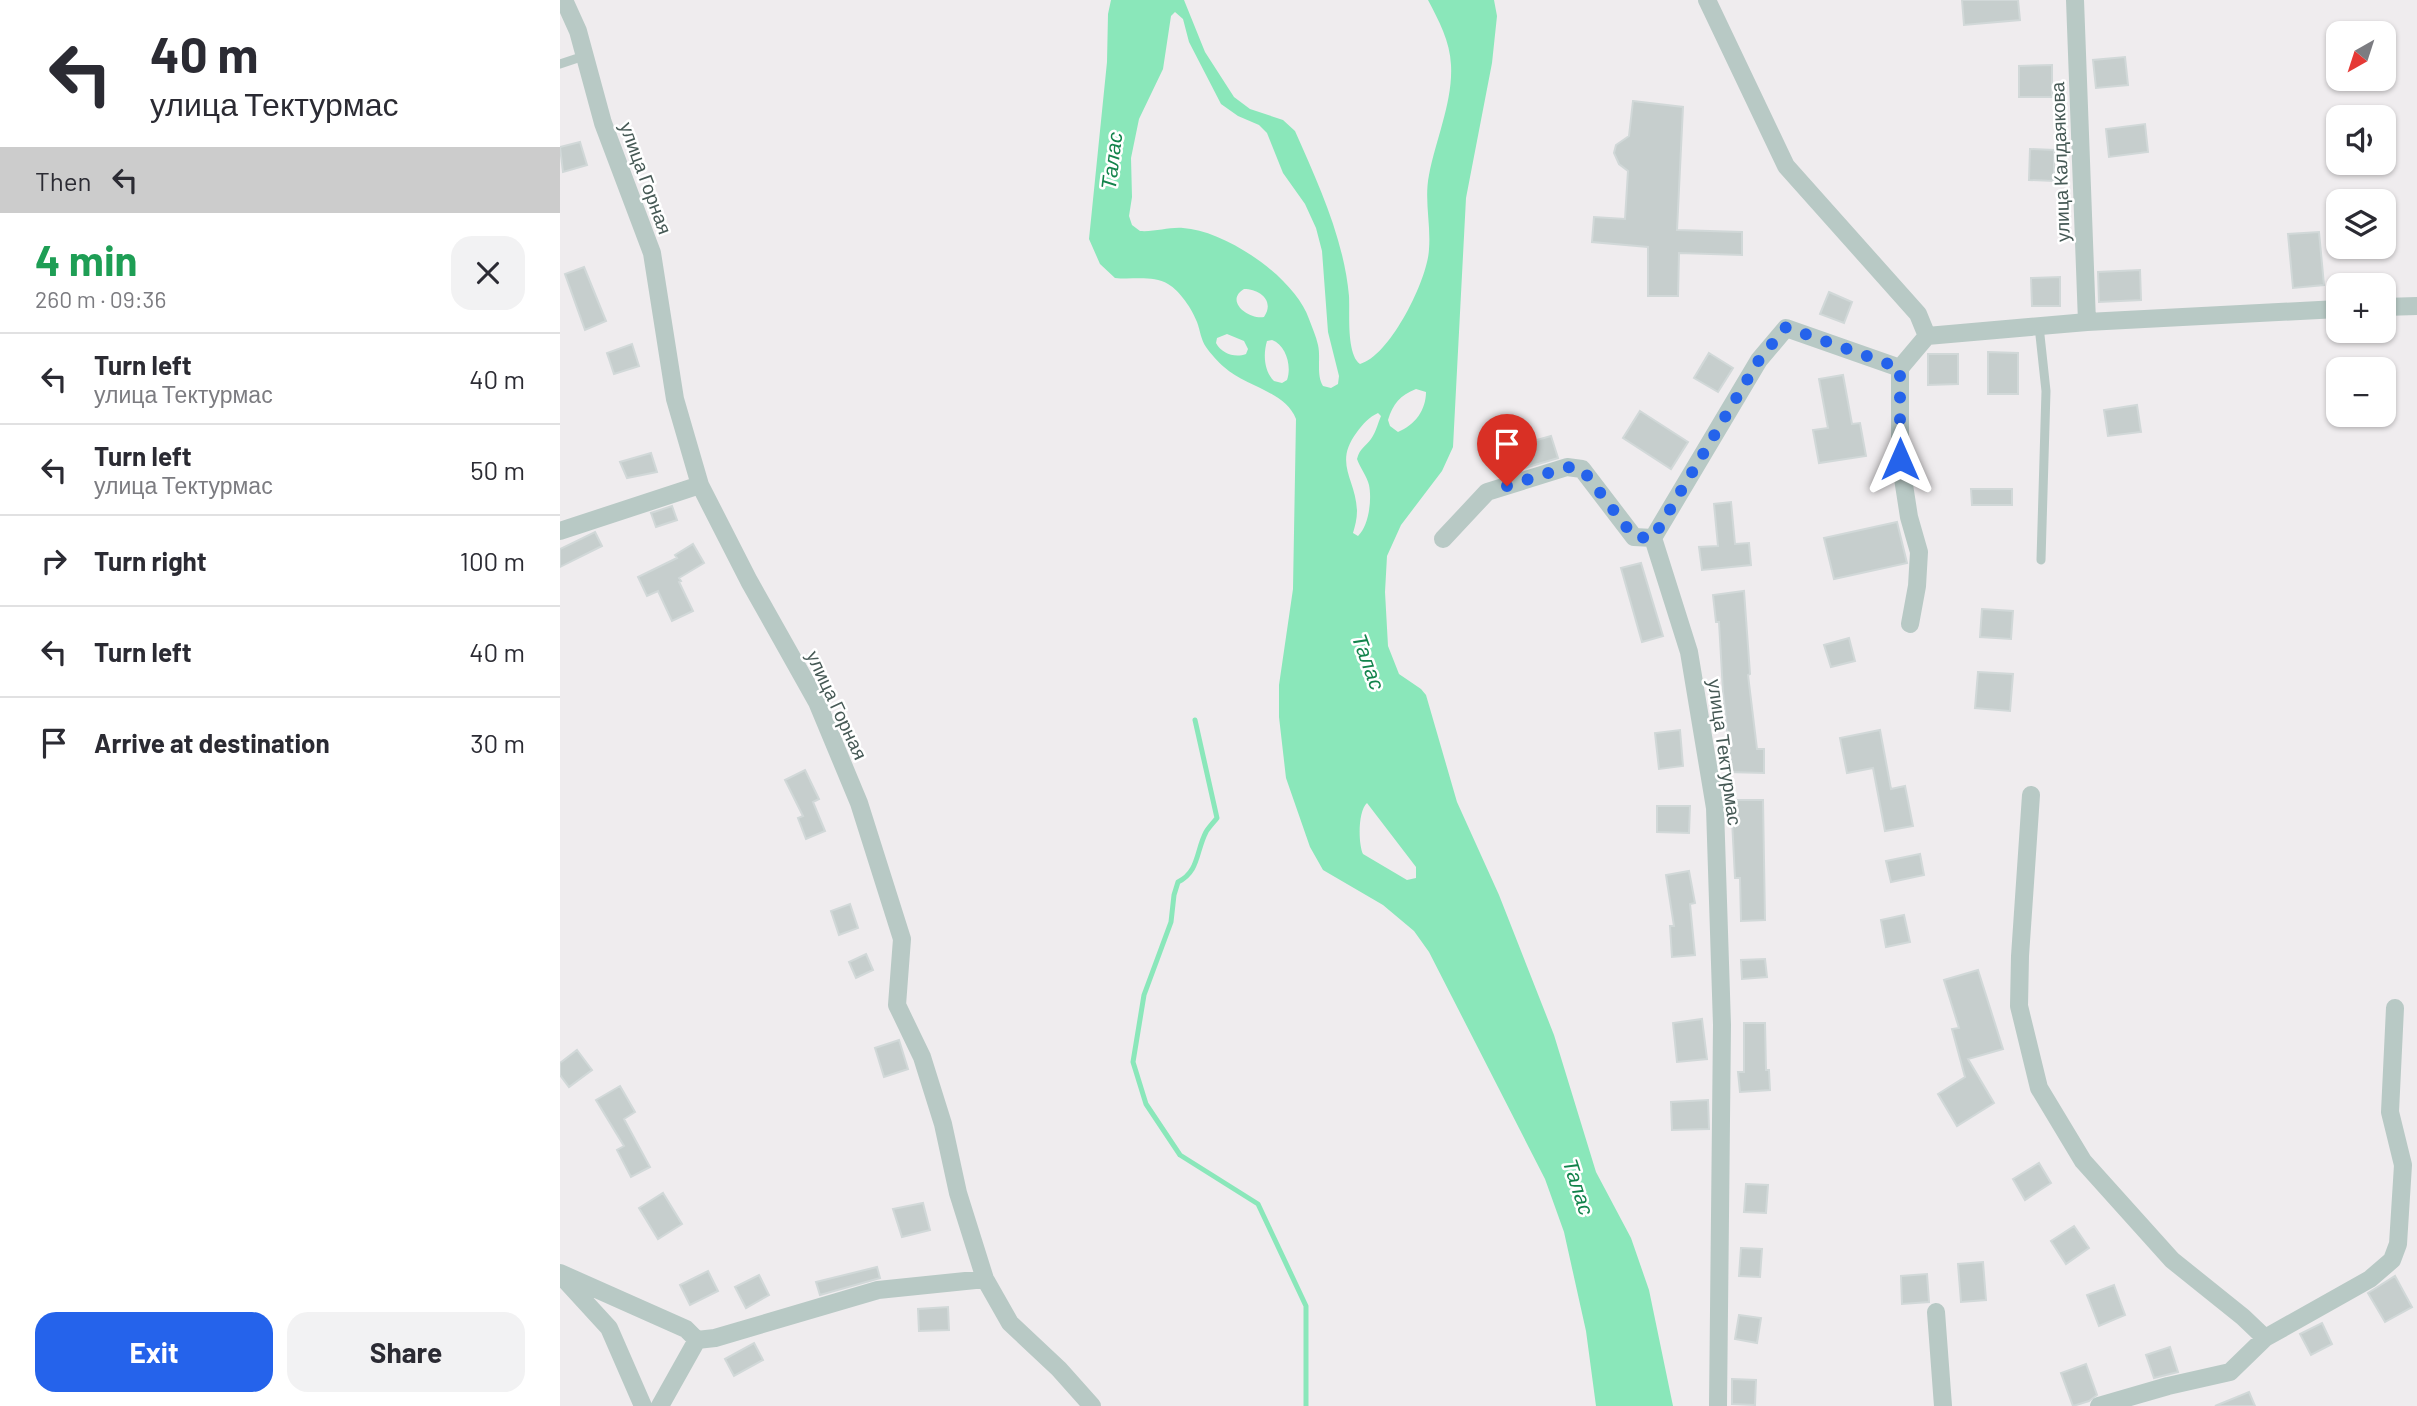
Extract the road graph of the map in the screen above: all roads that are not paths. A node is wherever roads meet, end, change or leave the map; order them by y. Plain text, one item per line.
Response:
1 (564, 0) edge
2 (1707, 0) edge
3 (2075, 0) edge
4 (584, 56) junction
5 (560, 64) edge
6 (2417, 306) edge
7 (2396, 307) edge
8 (2326, 310) edge
9 (2087, 322) junction
10 (2039, 326) junction
11 (1927, 336) junction
12 (1900, 368) junction
13 (700, 485) junction
14 (560, 531) edge
15 (1653, 538) junction
16 (1443, 539) dead end
17 (2041, 560) dead end
18 (1910, 624) dead end
19 (2031, 795) dead end
20 (2395, 1008) dead end
21 (560, 1273) edge
22 (985, 1279) junction
23 (1936, 1312) dead end
24 (2265, 1338) junction
25 (697, 1340) junction
26 (643, 1406) edge
27 (660, 1406) edge
28 (1092, 1406) edge
29 (1718, 1406) edge
30 (1943, 1406) edge
31 (2099, 1406) edge

1 - 4 street, улица Горная
2 - 11 street
3 - 9 street, улица Калдаякова
4 - 5 lane
4 - 13 street, улица Горная
6 - 7 street
8 - 9 street
9 - 10 street
10 - 11 street
10 - 17 lane
11 - 12 street
12 - 15 street
12 - 18 street
13 - 14 street
13 - 22 street, улица Горная
15 - 16 street
15 - 29 street, улица Тектурмас
19 - 24 street
20 - 24 street
21 - 25 street
21 - 26 street
22 - 25 street
22 - 28 street, улица Горная
23 - 30 street
24 - 31 street
25 - 27 street

